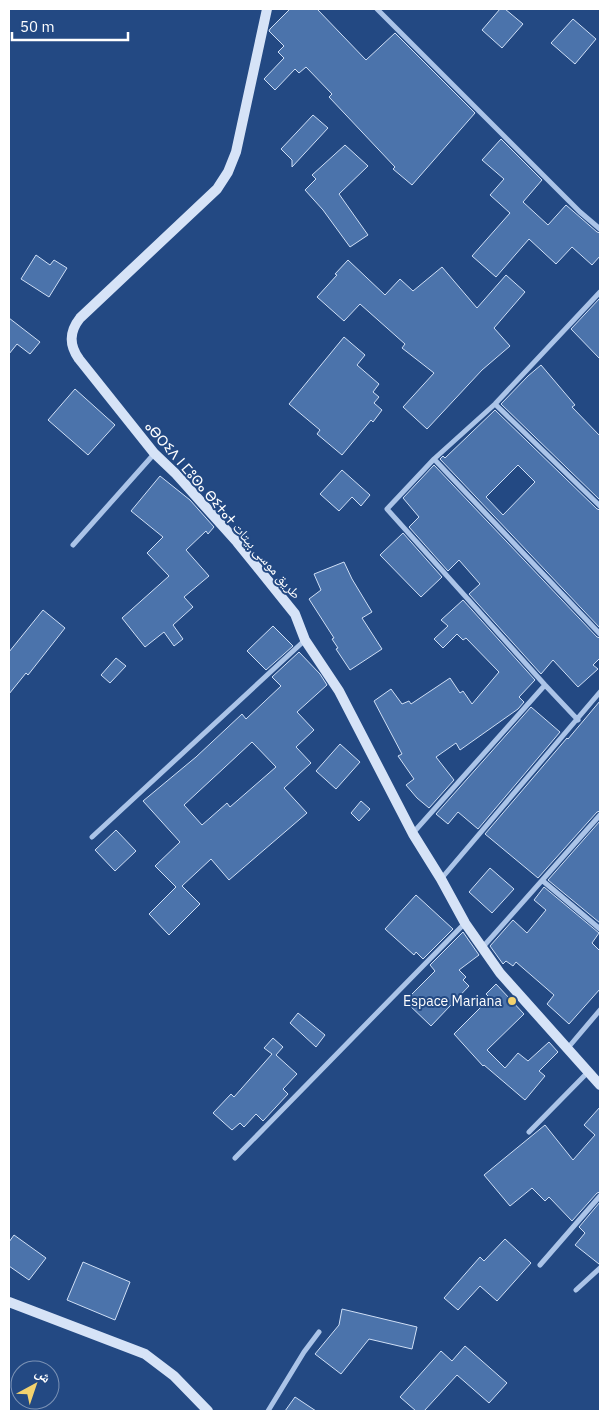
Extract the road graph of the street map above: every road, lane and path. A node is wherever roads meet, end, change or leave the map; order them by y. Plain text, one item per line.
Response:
1 (267, 9) edge
2 (377, 9) edge
3 (600, 229) edge
4 (600, 292) edge
5 (495, 404) junction
6 (154, 453) junction
7 (434, 459) junction
8 (600, 506) edge
9 (73, 545) dead end
10 (600, 634) edge
11 (305, 640) junction
12 (544, 685) junction
13 (600, 692) edge
14 (578, 720) junction
15 (600, 815) edge
16 (413, 834) junction
17 (92, 837) dead end
18 (441, 879) junction
19 (543, 881) junction
20 (464, 923) junction
21 (600, 929) edge
22 (482, 948) junction
23 (600, 1010) edge
24 (567, 1048) junction
25 (588, 1072) junction
26 (600, 1085) edge
27 (529, 1132) dead end
28 (235, 1158) dead end
29 (600, 1196) edge
30 (540, 1265) dead end
31 (600, 1268) edge
32 (576, 1290) dead end
33 (10, 1304) edge
34 (319, 1332) dead end
35 (208, 1411) edge
36 (268, 1411) edge

1 - 6 street, ⴰⴱⵔⵉⴷ ⵏ ⵎⵓⵙⴰ ⴱⵉⵜⴰⵜ طريق موسى بيتات
2 - 3 street
4 - 5 street
5 - 7 street
5 - 8 street
6 - 9 street
6 - 11 street, ⴰⴱⵔⵉⴷ ⵏ ⵎⵓⵙⴰ ⴱⵉⵜⴰⵜ طريق موسى بيتات
7 - 10 street
7 - 12 street
11 - 16 street, ⴰⴱⵔⵉⴷ ⵏ ⵎⵓⵙⴰ ⴱⵉⵜⴰⵜ طريق موسى بيتات
11 - 17 street
12 - 14 street
12 - 16 street
13 - 14 street
14 - 18 street
15 - 19 street
16 - 18 street, ⴰⴱⵔⵉⴷ ⵏ ⵎⵓⵙⴰ ⴱⵉⵜⴰⵜ طريق موسى بيتات
18 - 20 street, ⴰⴱⵔⵉⴷ ⵏ ⵎⵓⵙⴰ ⴱⵉⵜⴰⵜ طريق موسى بيتات
19 - 21 street
19 - 22 street
20 - 22 street, ⴰⴱⵔⵉⴷ ⵏ ⵎⵓⵙⴰ ⴱⵉⵜⴰⵜ طريق موسى بيتات
20 - 28 street
22 - 24 street, ⴰⴱⵔⵉⴷ ⵏ ⵎⵓⵙⴰ ⴱⵉⵜⴰⵜ طريق موسى بيتات
23 - 24 street
24 - 25 street, ⴰⴱⵔⵉⴷ ⵏ ⵎⵓⵙⴰ ⴱⵉⵜⴰⵜ طريق موسى بيتات
25 - 26 street, ⴰⴱⵔⵉⴷ ⵏ ⵎⵓⵙⴰ ⴱⵉⵜⴰⵜ طريق موسى بيتات
25 - 27 street
29 - 30 street
31 - 32 street
33 - 35 street
34 - 36 street

